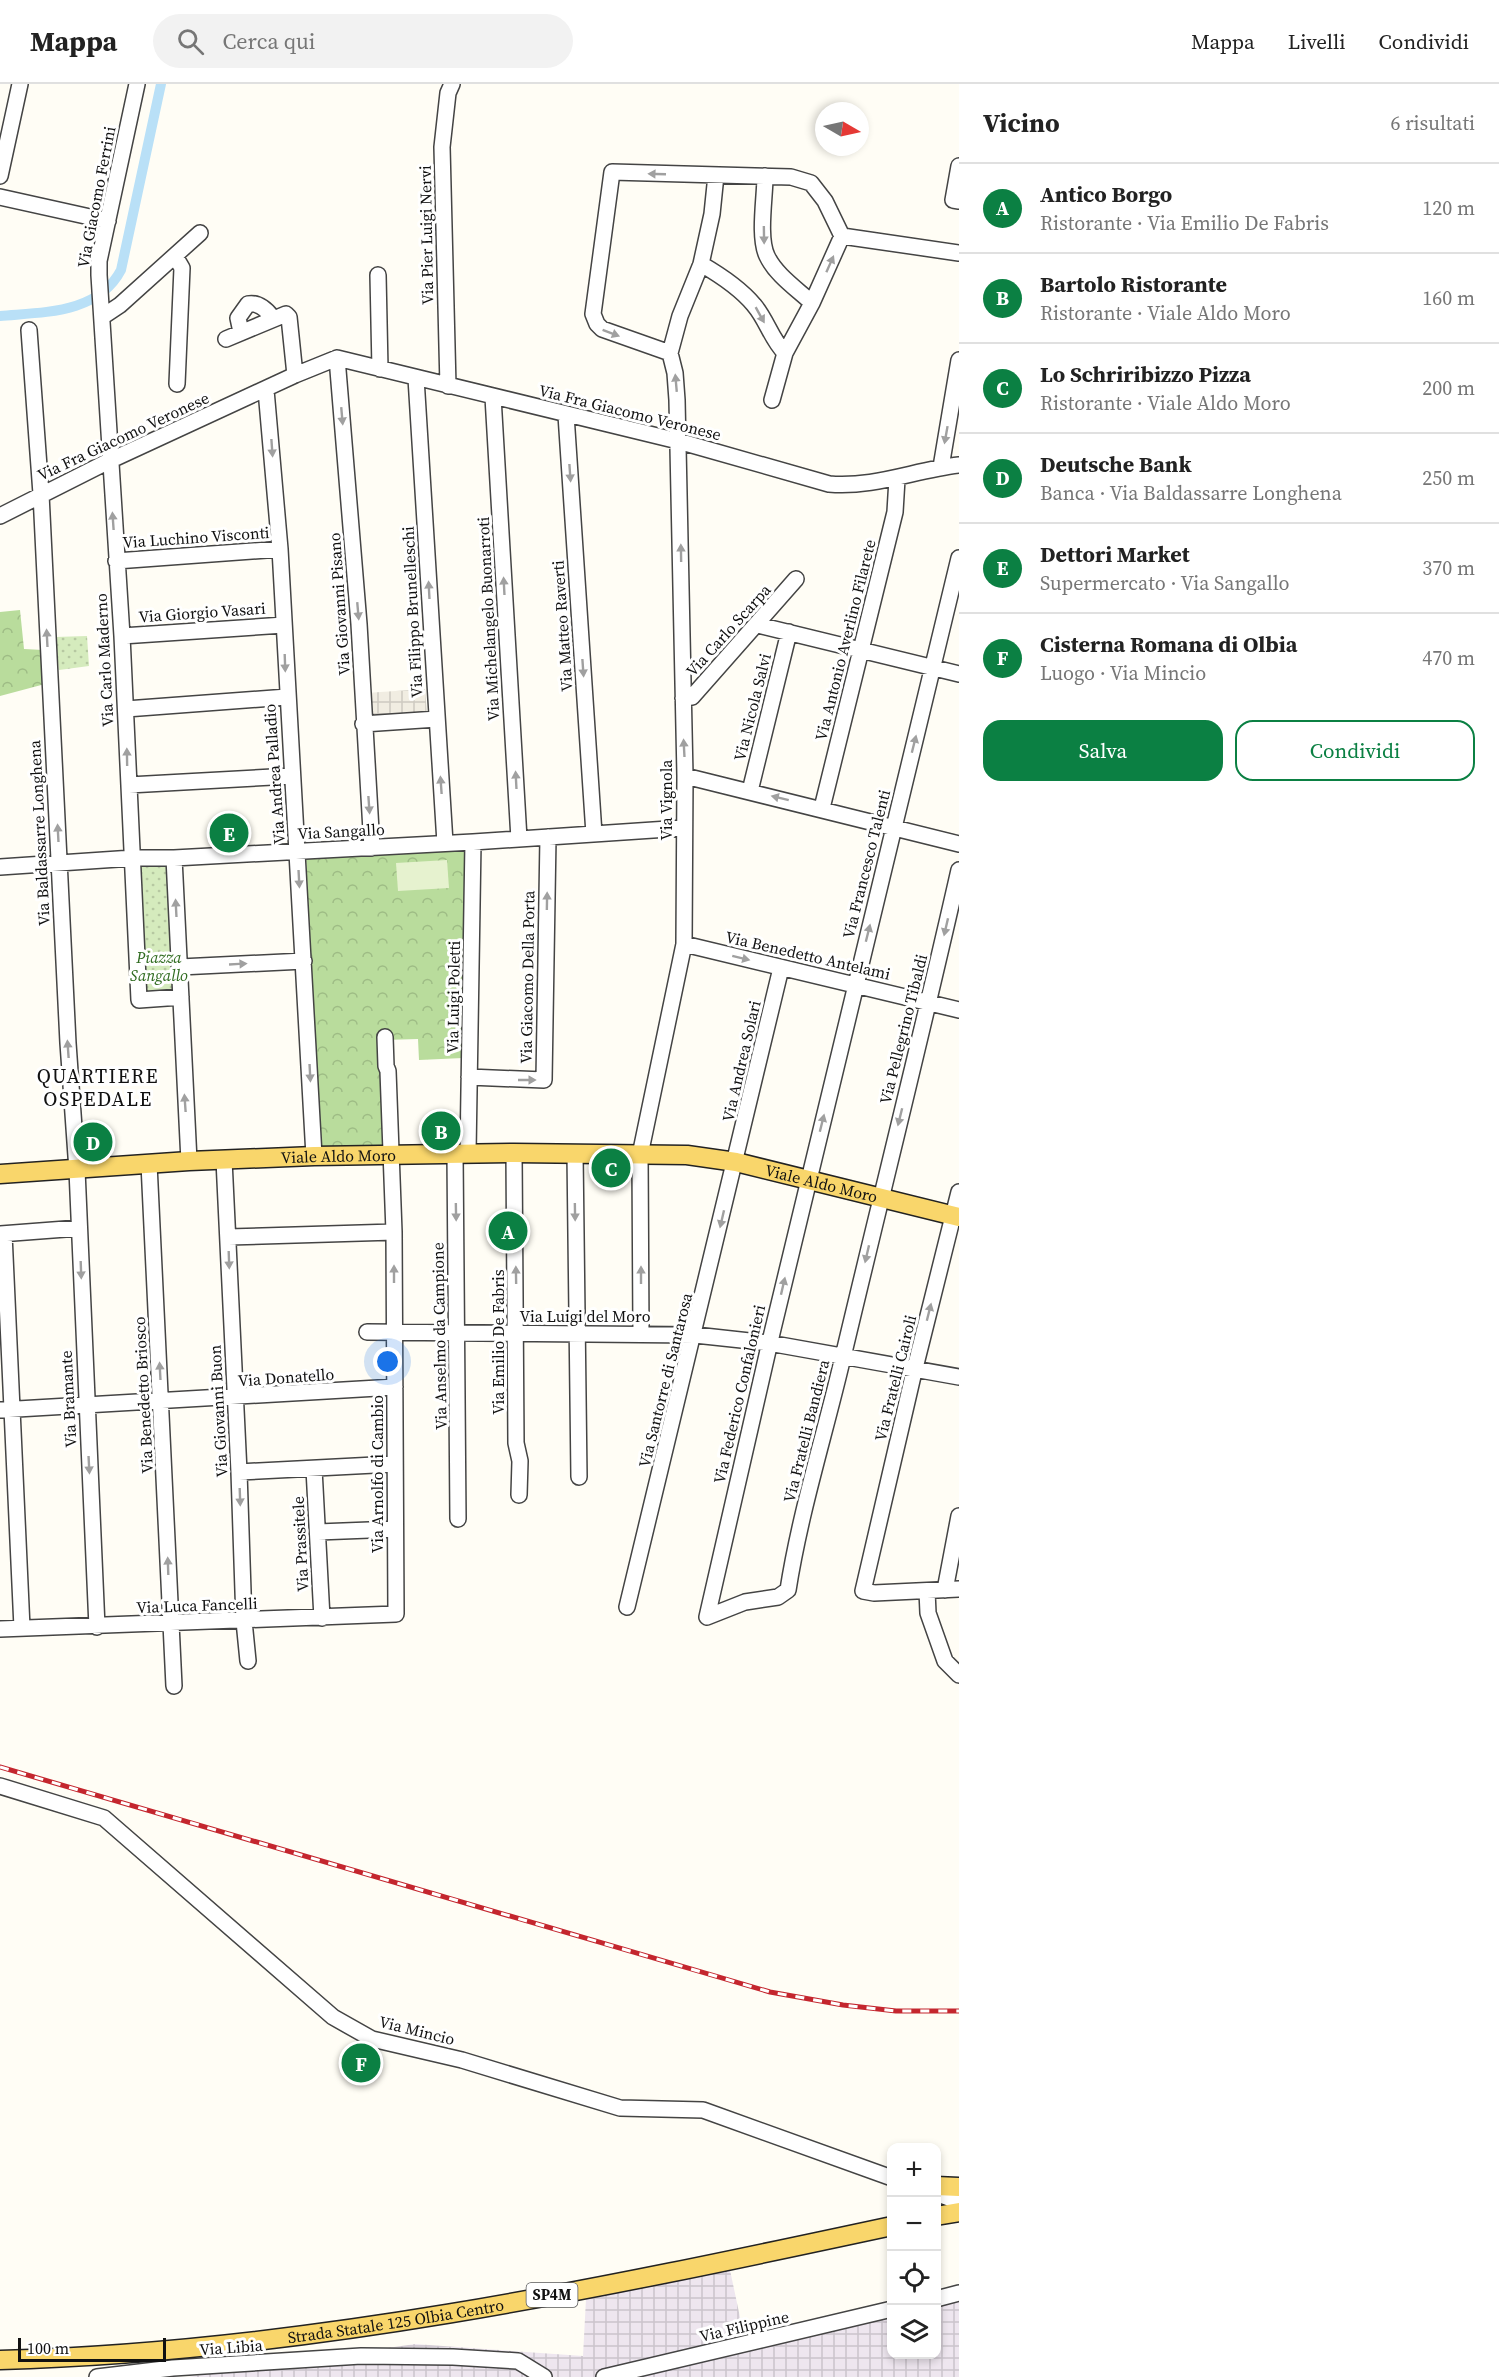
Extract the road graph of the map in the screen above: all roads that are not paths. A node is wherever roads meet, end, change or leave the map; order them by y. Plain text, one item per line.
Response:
1 (20, 84) edge
2 (137, 84) edge
3 (452, 84) edge
4 (959, 166) edge
5 (0, 176) edge
6 (716, 176) junction
7 (765, 176) junction
8 (0, 197) edge
9 (959, 201) edge
10 (108, 221) junction
11 (200, 233) dead end
12 (842, 236) junction
13 (959, 254) edge
14 (175, 256) junction
15 (701, 264) junction
16 (378, 275) dead end
17 (812, 303) junction
18 (102, 313) junction
19 (273, 318) junction
20 (29, 330) dead end
21 (241, 332) junction
22 (226, 339) dead end
23 (670, 353) junction
24 (785, 353) junction
25 (337, 358) junction
26 (959, 360) edge
27 (380, 369) junction
28 (295, 375) junction
29 (416, 378) junction
30 (177, 384) dead end
31 (448, 386) junction
32 (266, 390) junction
33 (493, 397) junction
34 (772, 400) dead end
35 (566, 415) junction
36 (678, 441) junction
37 (110, 461) junction
38 (959, 465) edge
39 (941, 467) junction
40 (897, 479) junction
41 (41, 494) junction
42 (0, 516) edge
43 (280, 549) junction
44 (959, 558) edge
45 (116, 561) junction
46 (796, 579) dead end
47 (284, 625) junction
48 (758, 625) junction
49 (789, 632) junction
50 (122, 636) junction
51 (860, 649) junction
52 (933, 667) junction
53 (959, 674) edge
54 (287, 698) junction
55 (683, 699) junction
56 (126, 709) junction
57 (437, 719) junction
58 (363, 724) junction
59 (291, 776) junction
60 (685, 776) junction
61 (129, 784) junction
62 (750, 791) junction
63 (822, 808) junction
64 (894, 827) junction
65 (683, 828) junction
66 (594, 834) junction
67 (548, 837) junction
68 (519, 838) junction
69 (473, 842) junction
70 (445, 843) junction
71 (959, 844) edge
72 (372, 848) junction
73 (298, 851) junction
74 (133, 858) junction
75 (174, 858) junction
76 (59, 864) junction
77 (0, 867) edge
78 (959, 870) edge
79 (684, 944) junction
80 (304, 961) junction
81 (180, 967) junction
82 (782, 968) junction
83 (855, 985) junction
84 (181, 997) junction
85 (929, 1003) junction
86 (959, 1010) edge
87 (385, 1036) dead end
88 (469, 1077) junction
89 (461, 1153) junction
90 (514, 1153) junction
91 (575, 1153) junction
92 (392, 1154) junction
93 (640, 1155) junction
94 (314, 1156) junction
95 (224, 1160) junction
96 (189, 1161) junction
97 (736, 1162) junction
98 (149, 1164) junction
99 (77, 1170) junction
100 (0, 1174) edge
101 (808, 1180) junction
102 (959, 1192) edge
103 (880, 1197) junction
104 (956, 1216) edge
105 (79, 1228) junction
106 (394, 1232) junction
107 (2, 1234) edge
108 (228, 1237) junction
109 (367, 1332) dead end
110 (394, 1333) junction
111 (457, 1333) junction
112 (576, 1333) junction
113 (516, 1334) junction
114 (641, 1334) junction
115 (695, 1335) junction
116 (769, 1343) junction
117 (843, 1356) junction
118 (915, 1369) junction
119 (959, 1377) edge
120 (395, 1387) junction
121 (235, 1398) junction
122 (162, 1401) junction
123 (87, 1405) junction
124 (7, 1410) edge
125 (394, 1464) junction
126 (314, 1469) junction
127 (240, 1472) junction
128 (579, 1477) dead end
129 (519, 1495) dead end
130 (959, 1516) edge
131 (458, 1519) dead end
132 (395, 1529) junction
133 (318, 1532) junction
134 (952, 1589) edge
135 (927, 1591) junction
136 (627, 1607) dead end
137 (396, 1614) joint
138 (707, 1617) joint
139 (322, 1618) junction
140 (244, 1621) junction
141 (171, 1624) junction
142 (97, 1627) junction
143 (22, 1628) junction
144 (0, 1629) edge
145 (248, 1661) dead end
146 (959, 1675) edge
147 (174, 1686) dead end
148 (0, 1786) edge
149 (887, 2177) edge
150 (941, 2186) edge
151 (959, 2187) edge
152 (941, 2195) edge
153 (959, 2202) edge
154 (959, 2211) edge
155 (941, 2215) edge
156 (887, 2227) edge
157 (959, 2293) edge
158 (941, 2298) edge
159 (887, 2310) edge
160 (0, 2360) edge
161 (97, 2377) edge
162 (544, 2377) edge
163 (604, 2377) edge

1 - 5 street
2 - 10 street, Via Giacomo Ferrini
3 - 31 street, Via Pier Luigi Nervi
4 - 9 street
6 - 7 street
6 - 15 street
6 -> 23 street
7 - 12 street
7 -> 17 street
8 - 10 street
10 - 18 street, Via Giacomo Ferrini
11 - 14 street
12 - 13 street
17 -> 12 street
14 - 18 street
14 - 30 street
15 - 23 street
15 -> 24 street
16 - 27 street
17 - 24 street
18 - 37 street, Via Giacomo Ferrini
19 - 21 street
19 - 21 street
19 - 28 street
20 - 41 street, Via Baldassarre Longhena
21 - 22 street
36 -> 23 street, Via Vignola
24 - 34 street
25 - 27 street, Via Fra Giacomo Veronese
25 - 28 street, Via Fra Giacomo Veronese
25 -> 58 street, Via Giovanni Pisano
26 -> 39 street
27 - 29 street, Via Fra Giacomo Veronese
28 - 32 street, Via Fra Giacomo Veronese
29 - 31 street, Via Fra Giacomo Veronese
57 -> 29 street, Via Filippo Brunelleschi
31 - 33 street, Via Fra Giacomo Veronese
32 - 37 street, Via Fra Giacomo Veronese
32 -> 43 street, Via Andrea Palladio
33 - 35 street, Via Fra Giacomo Veronese
68 -> 33 street, Via Michelangelo Buonarroti
35 - 36 street, Via Fra Giacomo Veronese
35 -> 66 street, Via Matteo Raverti
36 - 40 street, Via Fra Giacomo Veronese
55 -> 36 street, Via Vignola
37 - 41 street, Via Fra Giacomo Veronese
45 -> 37 street, Via Carlo Maderno
38 - 39 street, Via Fra Giacomo Veronese
39 - 40 street, Via Fra Giacomo Veronese
40 - 51 street, Via Antonio Averlino Filarete
41 - 42 street, Via Fra Giacomo Veronese
76 -> 41 street, Via Baldassarre Longhena
43 - 45 street, Via Luchino Visconti
43 - 47 street, Via Andrea Palladio
44 - 52 street, Via Francesco Talenti
45 - 50 street, Via Carlo Maderno
46 - 48 street, Via Carlo Scarpa
47 - 50 street, Via Giorgio Vasari
47 -> 54 street, Via Andrea Palladio
48 - 49 street
48 - 55 street, Via Carlo Scarpa
49 - 51 street
49 - 62 street, Via Nicola Salvi
50 - 56 street, Via Carlo Maderno
51 - 52 street
51 - 63 street, Via Antonio Averlino Filarete
52 - 53 street
64 -> 52 street, Via Francesco Talenti
54 - 56 street
54 - 59 street, Via Andrea Palladio
60 -> 55 street, Via Vignola
61 -> 56 street, Via Carlo Maderno
57 - 58 street
70 -> 57 street, Via Filippo Brunelleschi
58 -> 72 street, Via Giovanni Pisano
59 - 61 street
59 - 73 street, Via Andrea Palladio
60 - 62 street
60 - 65 street, Via Vignola
61 - 74 street, Via Carlo Maderno
63 -> 62 street
63 - 64 street
64 - 71 street
83 -> 64 street, Via Francesco Talenti
65 - 66 street, Via Sangallo
65 - 79 street, Via Vignola
66 - 67 street, Via Sangallo
67 - 68 street, Via Sangallo
88 -> 67 street, Via Giacomo Della Porta
68 - 69 street, Via Sangallo
69 - 70 street, Via Sangallo
69 - 88 street, Via Luigi Poletti
70 - 72 street, Via Sangallo
72 - 73 street, Via Sangallo
73 - 75 street, Via Sangallo
73 -> 80 street, Via Andrea Palladio
74 - 75 street, Via Sangallo
74 - 76 street, Via Sangallo
74 - 84 street
81 -> 75 street
76 - 77 street, Via Sangallo
99 -> 76 street, Via Baldassarre Longhena
78 -> 85 street, Via Pellegrino Tibaldi
79 -> 82 street, Via Benedetto Antelami
79 - 93 street, Via Vignola
81 -> 80 street
80 -> 94 street, Via Andrea Palladio
81 - 84 street
82 - 83 street, Via Benedetto Antelami
82 - 97 street, Via Andrea Solari
83 - 85 street, Via Benedetto Antelami
101 -> 83 street, Via Francesco Talenti
96 -> 84 street
85 - 86 street, Via Benedetto Antelami
85 -> 103 street, Via Pellegrino Tibaldi
87 - 92 street, Via Arnolfo di Cambio
88 - 89 street, Via Luigi Poletti
89 - 90 main road, Viale Aldo Moro
89 - 92 main road, Viale Aldo Moro
89 -> 111 street, Via Anselmo da Campione
90 - 91 main road, Viale Aldo Moro
113 -> 90 street, Via Emilio De Fabris
91 - 93 main road, Viale Aldo Moro
91 -> 112 street
92 - 94 main road, Viale Aldo Moro
92 - 106 street, Via Arnolfo di Cambio
93 - 97 main road, Viale Aldo Moro
114 -> 93 street, Via Vignola
94 - 95 main road, Viale Aldo Moro
95 - 96 main road, Viale Aldo Moro
95 - 108 street, Via Giovanni Buon
96 - 98 main road, Viale Aldo Moro
97 - 101 main road, Viale Aldo Moro
97 -> 115 street, Via Santorre di Santarosa
98 - 99 main road, Viale Aldo Moro
122 -> 98 street, Via Benedetto Briosco
99 - 100 main road, Viale Aldo Moro
99 - 105 street, Via Bramante
101 - 103 main road, Viale Aldo Moro
116 -> 101 street, Via Federico Confalonieri
102 - 104 street, Via Fratelli Cairoli
103 - 104 main road, Viale Aldo Moro
103 -> 117 street, Via Fratelli Bandiera
118 -> 104 street, Via Fratelli Cairoli
105 - 107 street
105 -> 123 street, Via Bramante
106 - 108 street
110 -> 106 street, Via Arnolfo di Cambio
107 - 124 street
108 -> 121 street, Via Giovanni Buon
109 - 110 street, Via Luigi del Moro
110 - 111 street, Via Luigi del Moro
110 - 120 street, Via Arnolfo di Cambio
111 - 113 street, Via Luigi del Moro
111 - 131 street, Via Anselmo da Campione
112 - 113 street, Via Luigi del Moro
112 - 114 street, Via Luigi del Moro
112 - 128 street
113 - 129 street, Via Emilio De Fabris
114 - 115 street, Via Luigi del Moro
115 - 116 street, Via Luigi del Moro
115 - 136 street, Via Santorre di Santarosa
116 - 117 street, Via Luigi del Moro
116 - 138 street, Via Federico Confalonieri
117 - 118 street, Via Luigi del Moro
117 - 138 street, Via Fratelli Bandiera
118 - 119 street, Via Luigi del Moro
118 - 135 street, Via Fratelli Cairoli
120 - 121 street, Via Donatello
120 - 125 street, Via Arnolfo di Cambio
121 - 122 street, Via Donatello
121 - 127 street, Via Giovanni Buon
122 - 123 street, Via Donatello
141 -> 122 street, Via Benedetto Briosco
123 - 124 street, Via Donatello
123 -> 142 street, Via Bramante
124 - 143 street
125 - 126 street
125 - 132 street, Via Arnolfo di Cambio
126 - 127 street
126 - 133 street, Via Prassitele
127 -> 140 street, Via Giovanni Buon
130 - 134 street
132 - 133 street
132 - 137 street, Via Arnolfo di Cambio
133 - 139 street, Via Prassitele
134 - 135 street
135 - 146 street
137 - 139 street, Via Luca Fancelli
139 - 140 street, Via Luca Fancelli
140 - 141 street, Via Luca Fancelli
140 - 145 street, Via Giovanni Buon
141 - 142 street, Via Luca Fancelli
141 - 147 street, Via Benedetto Briosco
142 - 143 street, Via Luca Fancelli
143 - 144 street, Via Luca Fancelli
148 - 149 street, Via Mincio
150 - 151 main road
152 - 153 street
154 - 155 main road
156 - 160 main road, Strada Statale 125 Olbia Centro / SP4M
157 - 158 street
159 - 163 street, Via Filippine
161 - 162 street, Via Libia

